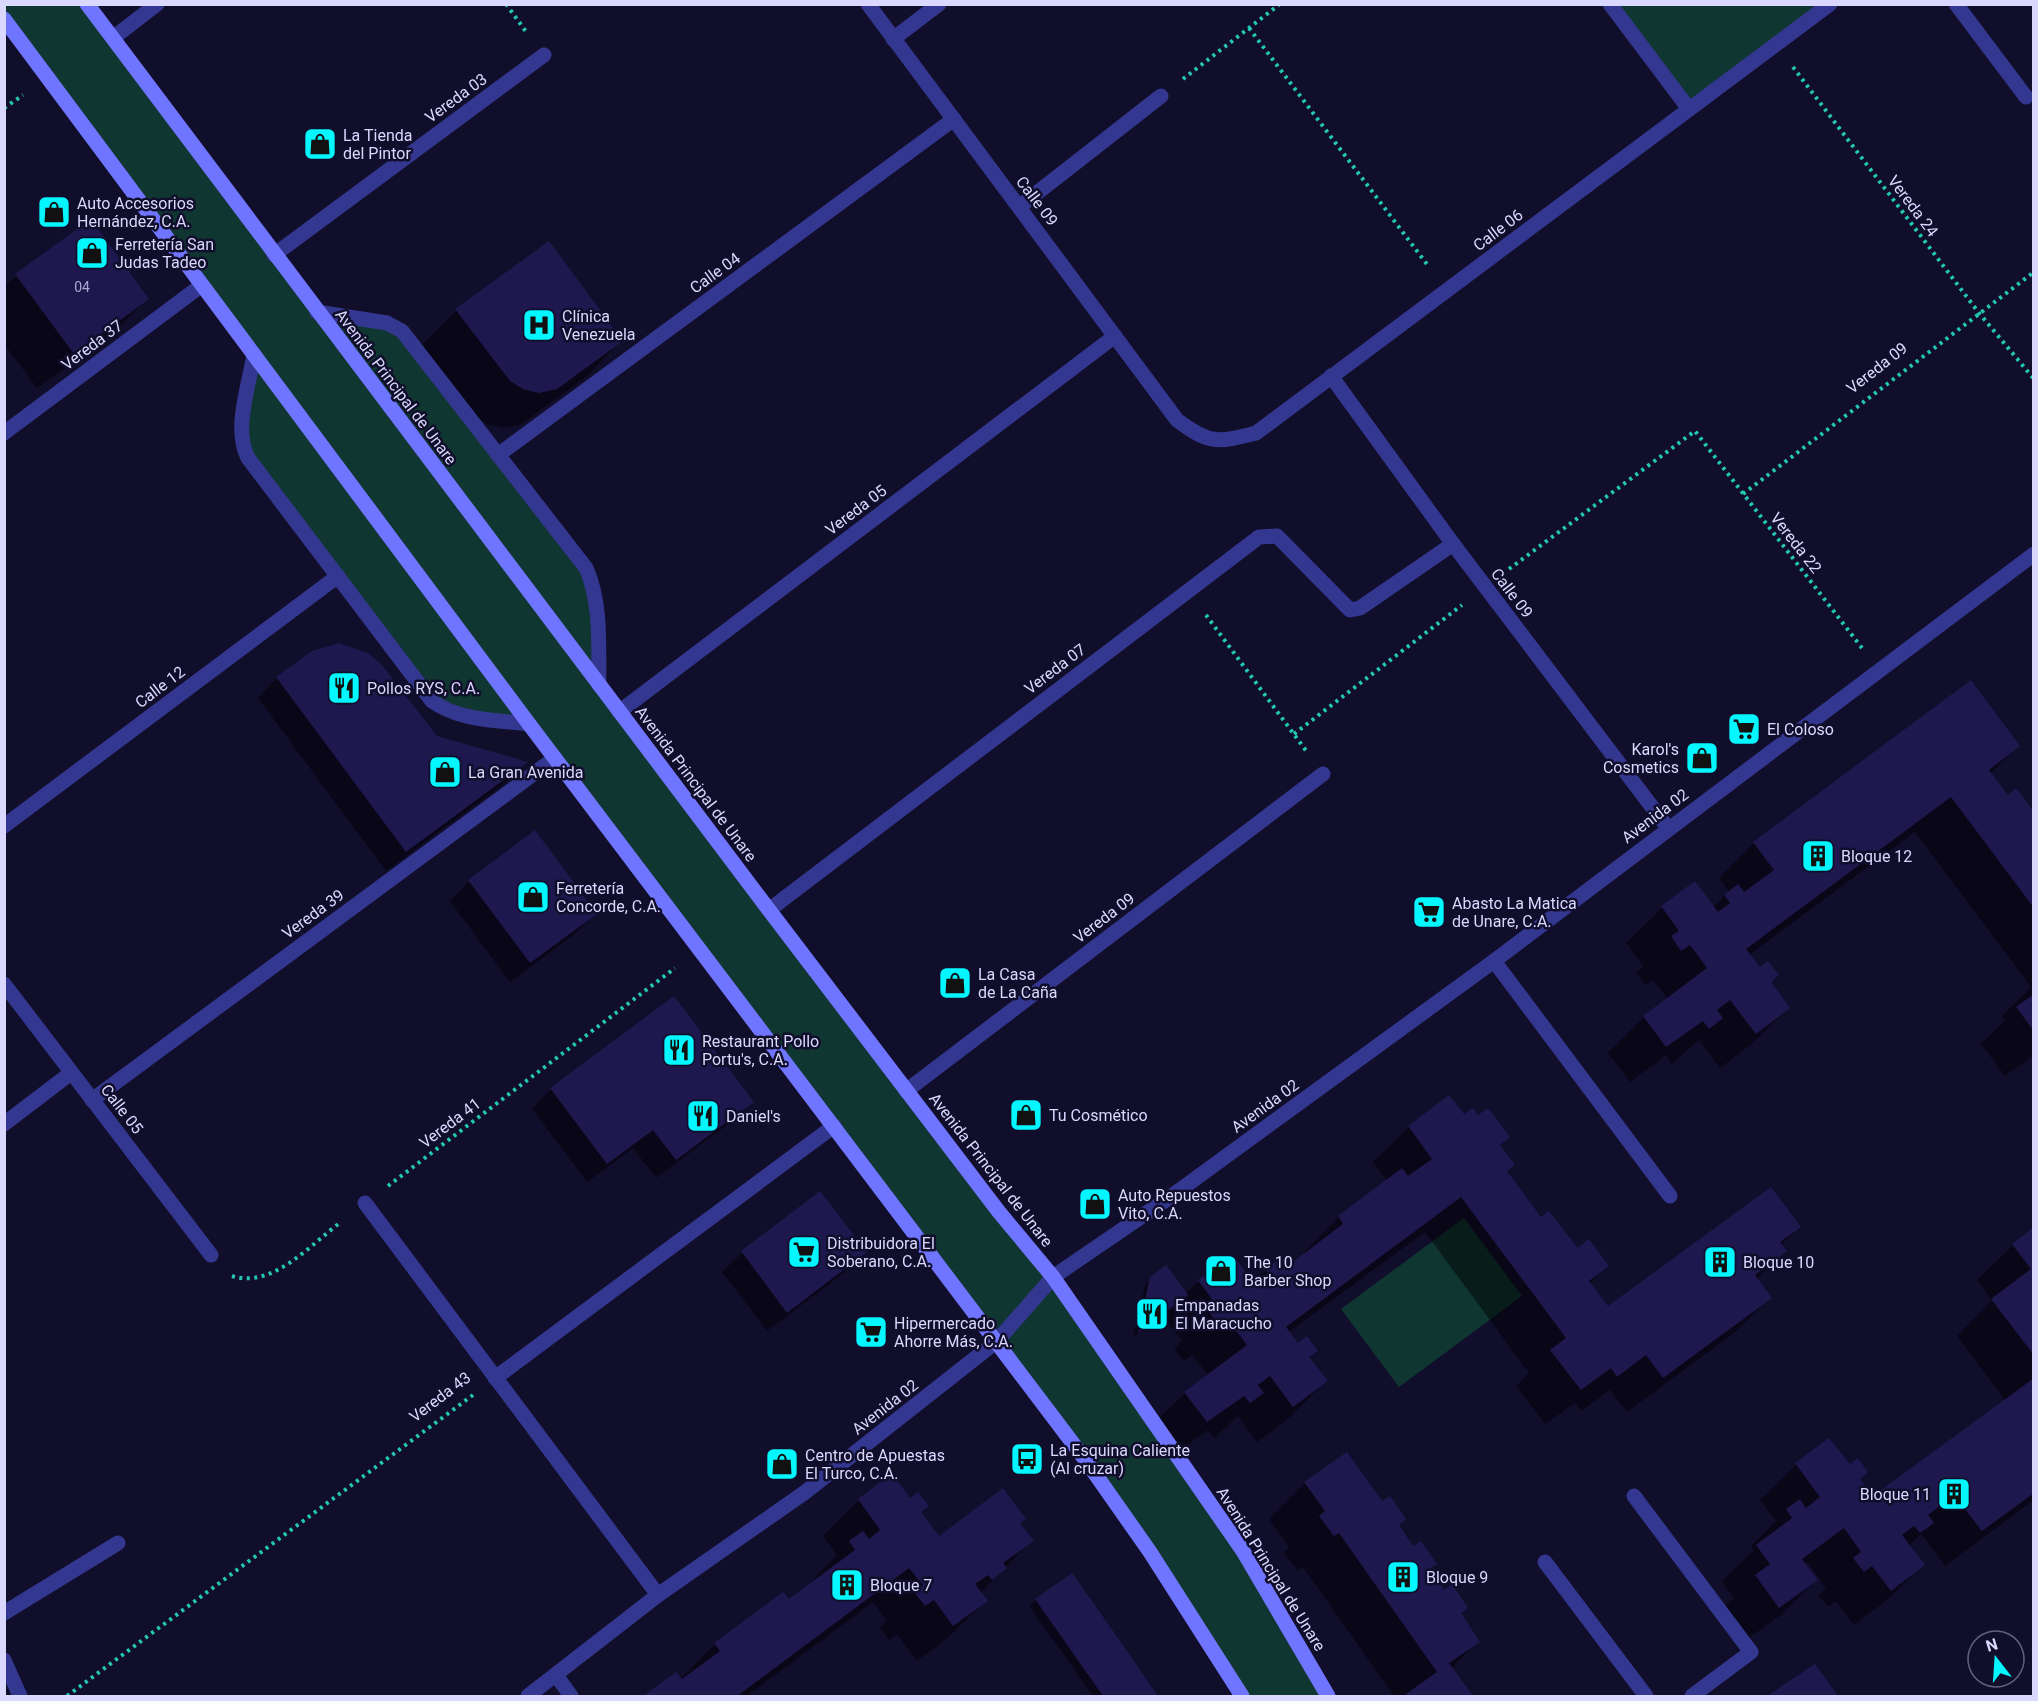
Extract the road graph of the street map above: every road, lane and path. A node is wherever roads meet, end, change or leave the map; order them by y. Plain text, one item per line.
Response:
1 (87, 4) edge
2 (157, 4) edge
3 (868, 4) edge
4 (939, 4) edge
5 (1280, 4) edge
6 (1610, 4) edge
7 (1830, 4) edge
8 (1956, 4) edge
9 (4, 19) edge
10 (1249, 28) junction
11 (112, 38) junction
12 (893, 39) junction
13 (1777, 44) junction
14 (544, 55) dead end
15 (1161, 96) joint
16 (2026, 97) dead end
17 (1689, 109) junction
18 (954, 119) junction
19 (1019, 207) junction
20 (274, 255) junction
21 (2034, 272) edge
22 (202, 285) junction
23 (1447, 290) junction
24 (317, 312) junction
25 (1979, 313) junction
26 (1114, 336) junction
27 (254, 354) junction
28 (1331, 376) junction
29 (2034, 379) edge
30 (1177, 420) joint
31 (1695, 431) dead end
32 (4, 433) edge
33 (498, 455) junction
34 (1743, 494) junction
35 (1453, 544) junction
36 (2034, 554) edge
37 (338, 576) junction
38 (1188, 591) junction
39 (1879, 670) junction
40 (598, 685) junction
41 (619, 712) junction
42 (529, 724) junction
43 (555, 758) junction
44 (1323, 774) joint
45 (4, 826) edge
46 (1668, 828) junction
47 (769, 910) junction
48 (700, 949) junction
49 (1494, 961) junction
50 (4, 984) edge
51 (72, 1073) junction
52 (906, 1091) junction
53 (92, 1100) junction
54 (4, 1124) edge
55 (834, 1126) junction
56 (1670, 1196) dead end
57 (365, 1203) junction
58 (212, 1255) joint
59 (1053, 1277) junction
60 (997, 1341) junction
61 (495, 1378) junction
62 (1634, 1496) dead end
63 (118, 1543) dead end
64 (1545, 1562) dead end
65 (658, 1594) junction
66 (4, 1613) edge
67 (4, 1660) edge
68 (556, 1675) junction
69 (1710, 1691) edge
70 (20, 1696) edge
71 (67, 1696) edge
72 (528, 1696) edge
73 (571, 1696) edge
74 (1242, 1696) edge
75 (1328, 1696) edge
76 (1646, 1696) edge
77 (1692, 1696) edge

1 - 11 street, Avenida Principal de Unare
2 - 11 street
3 - 12 street, Calle 09
4 - 12 street
5 - 10 path
6 - 17 street
7 - 13 street, Calle 06
8 - 16 street
9 - 22 street
10 - 15 path
10 - 23 path
11 - 20 street, Avenida Principal de Unare
12 - 18 street, Calle 09
13 - 17 street, Calle 06
13 - 25 path, Vereda 24
14 - 20 street, Vereda 03
15 - 19 street
17 - 23 street, Calle 06
18 - 19 street, Calle 09
18 - 33 street, Calle 04
19 - 26 street, Calle 09
20 - 24 street, Avenida Principal de Unare
21 - 25 path, Vereda 09
22 - 27 street
22 - 32 street, Vereda 37
23 - 28 street, Calle 06
24 - 33 street, Avenida Principal de Unare
24 - 40 street, Avenida Principal de Unare
25 - 29 path, Vereda 24
25 - 34 path, Vereda 09
26 - 30 street, Calle 09
26 - 41 street, Vereda 05
27 - 37 street
27 - 42 street
28 - 30 street, Calle 06
28 - 35 street, Calle 09
31 - 34 path, Vereda 22
33 - 40 street, Avenida Principal de Unare
34 - 39 path, Vereda 22
35 - 38 street, Vereda 07
35 - 46 street, Calle 09
36 - 39 street, Avenida 02
37 - 42 street
37 - 45 street, Calle 12
38 - 44 path
38 - 47 street, Vereda 07
39 - 46 street, Avenida 02
40 - 41 street, Avenida Principal de Unare
41 - 47 street, Avenida Principal de Unare
42 - 43 street
43 - 48 street
43 - 53 street, Vereda 39
44 - 52 street, Vereda 09
46 - 49 street, Avenida 02
47 - 52 street, Avenida Principal de Unare
48 - 55 street
48 - 57 path, Vereda 41
49 - 56 street
49 - 59 street, Avenida 02
50 - 51 street, Calle 05
51 - 53 street, Calle 05
51 - 54 street
52 - 59 street, Avenida Principal de Unare
53 - 58 street, Calle 05
55 - 60 street
55 - 61 street, Vereda 43
57 - 58 path, Vereda 41
57 - 61 street
59 - 60 street, Avenida 02
59 - 75 street, Avenida Principal de Unare
60 - 65 street, Avenida 02
60 - 74 street
61 - 65 street
61 - 71 path, Vereda 43
62 - 69 street
63 - 66 street
64 - 76 street
65 - 68 street, Avenida 02
67 - 70 street
68 - 72 street, Avenida 02
68 - 73 street
69 - 77 street

